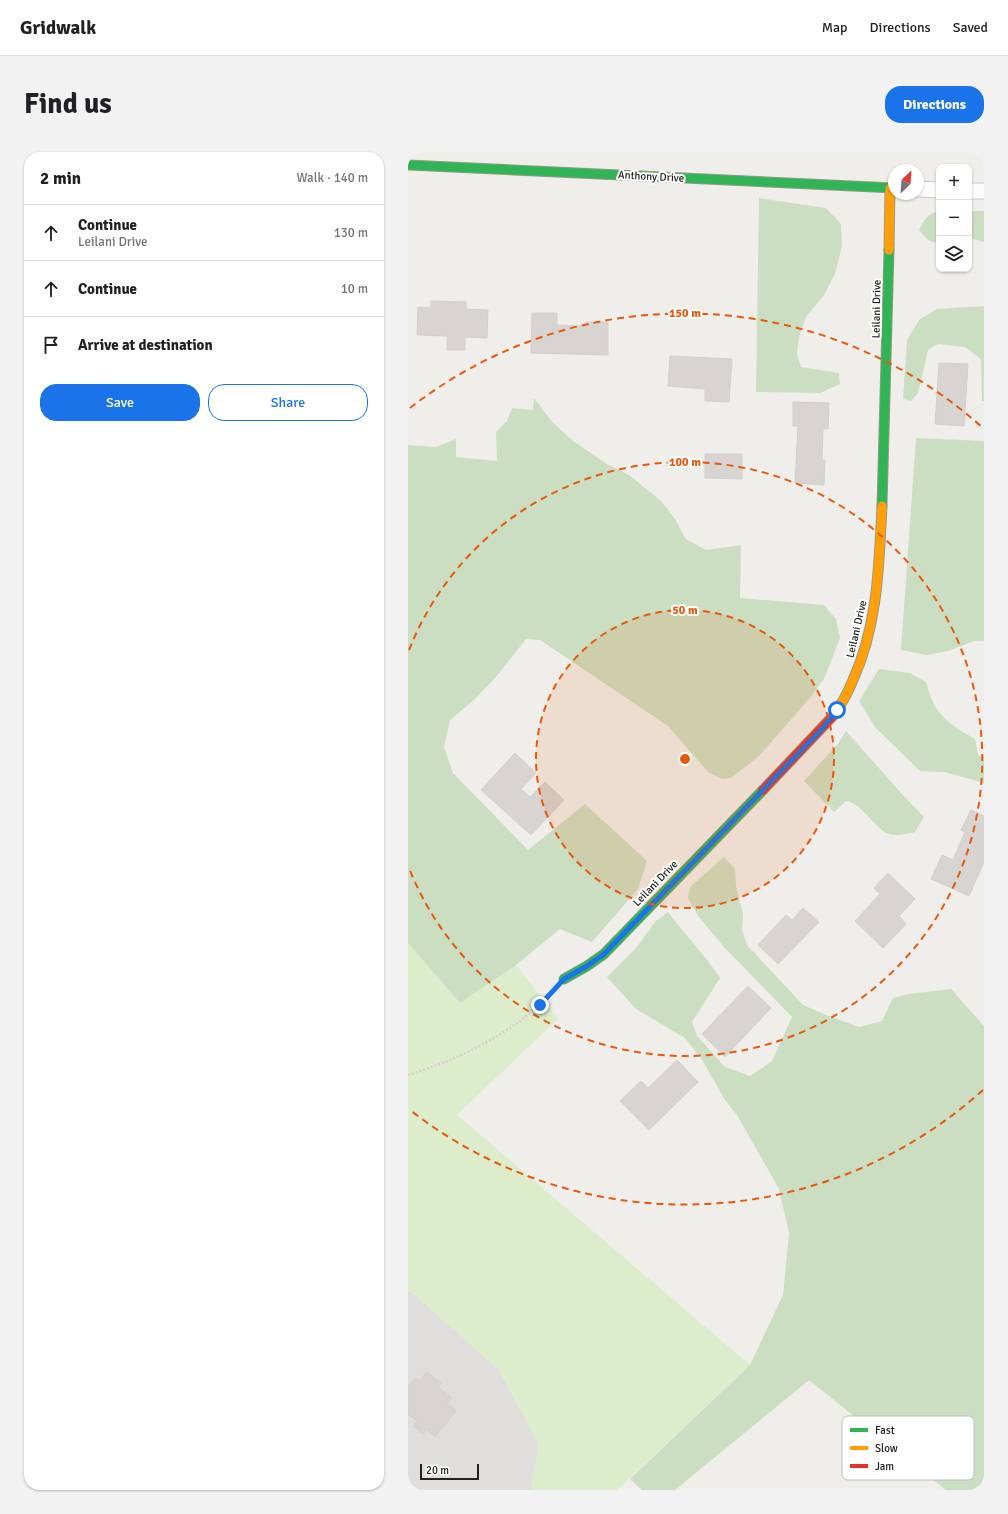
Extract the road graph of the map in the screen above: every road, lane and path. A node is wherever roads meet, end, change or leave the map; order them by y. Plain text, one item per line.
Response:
1 (408, 165) edge
2 (888, 188) edge
3 (924, 189) edge
4 (936, 190) edge
5 (972, 191) edge
6 (984, 191) edge
7 (892, 200) edge
8 (564, 979) joint
9 (408, 1075) edge

1 - 2 street, Anthony Drive
3 - 4 street
5 - 6 street
7 - 8 street, Leilani Drive
8 - 9 path

